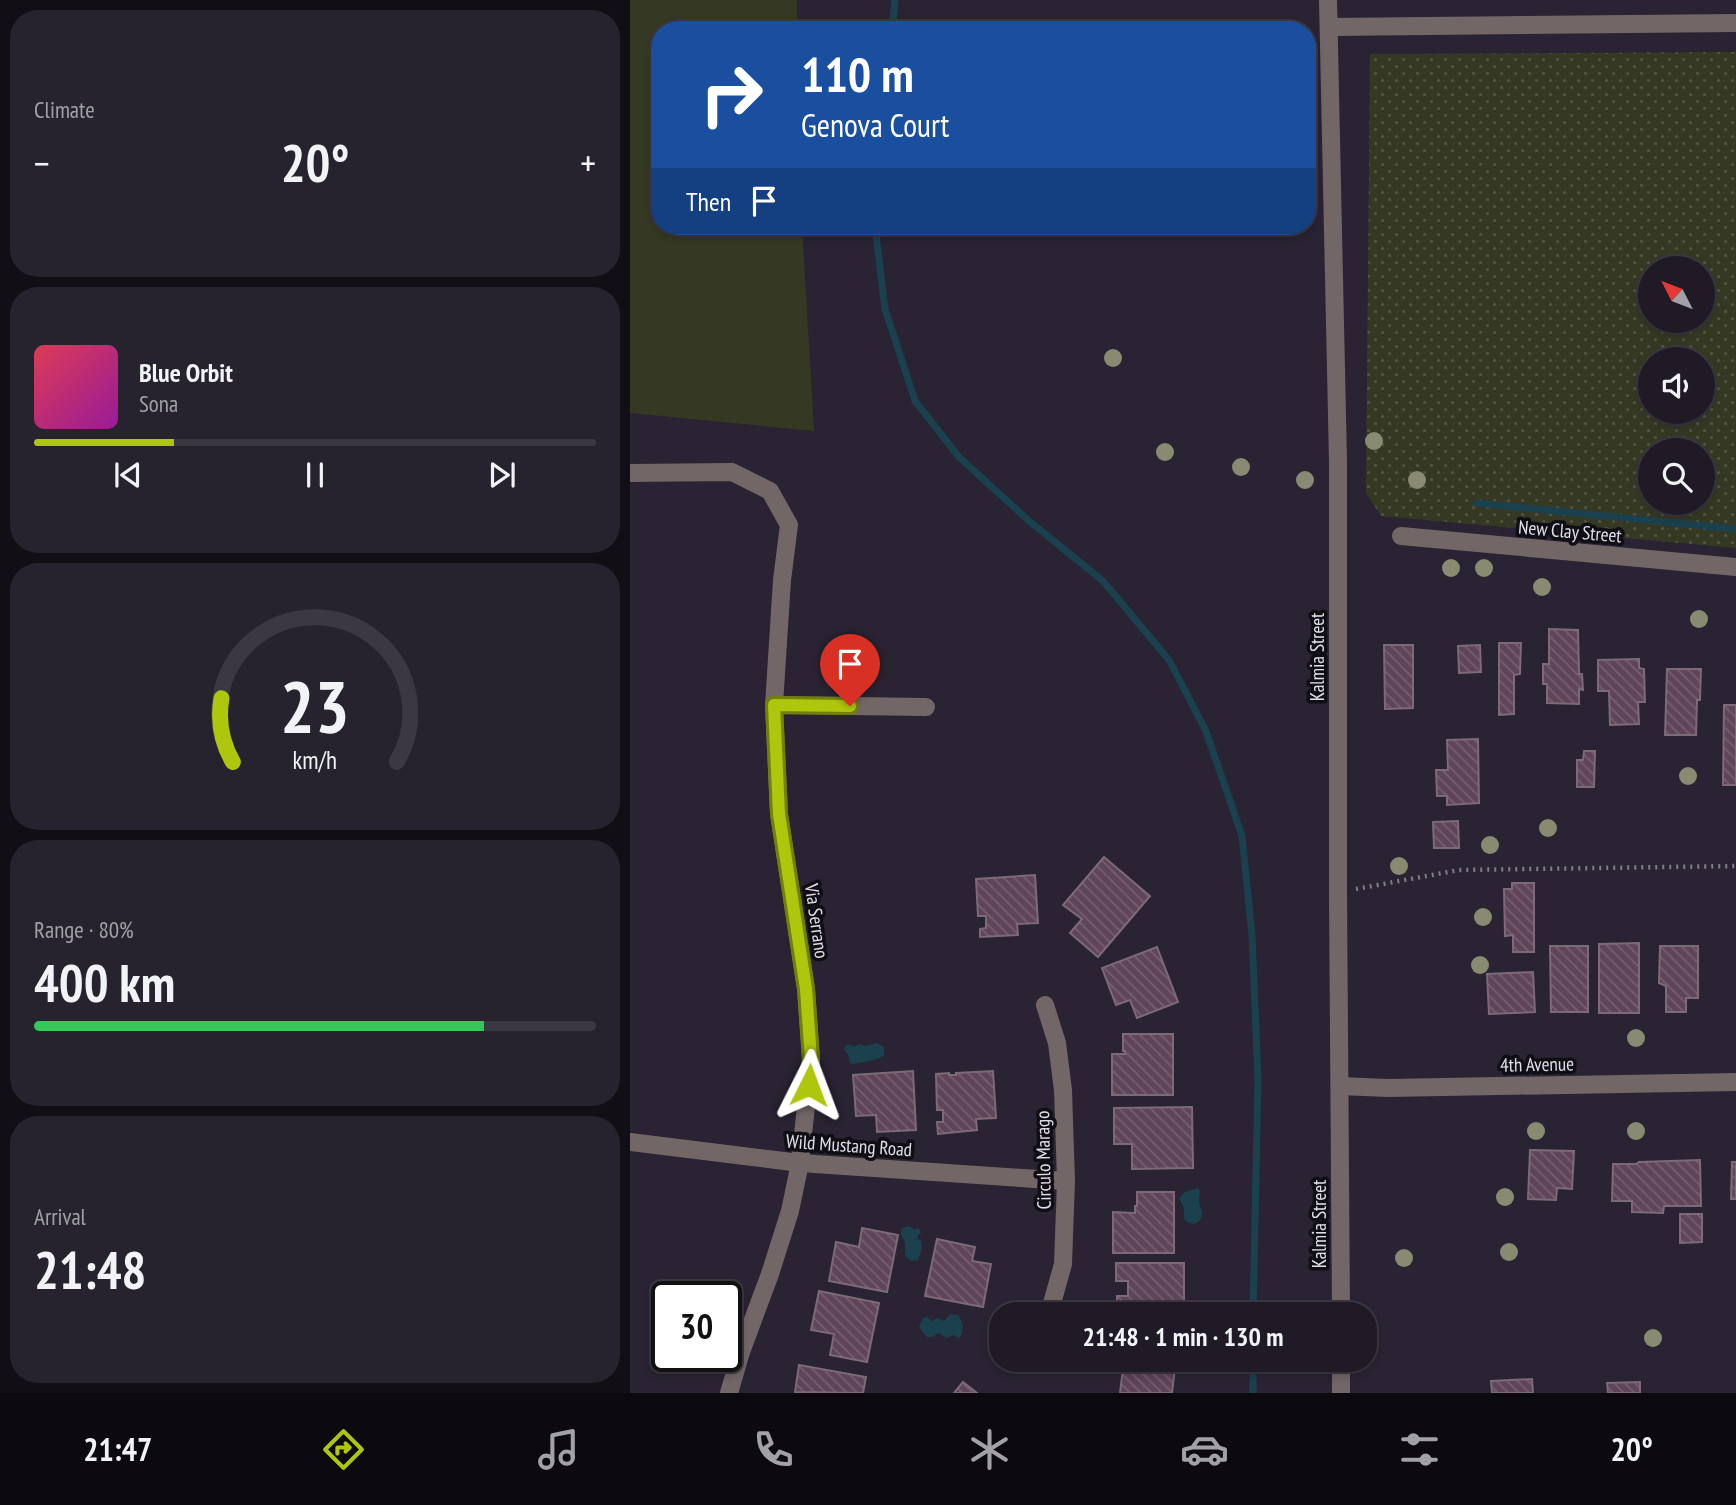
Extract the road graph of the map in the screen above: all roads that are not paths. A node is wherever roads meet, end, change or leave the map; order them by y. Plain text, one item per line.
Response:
1 (1328, 0) edge
2 (1736, 23) edge
3 (1329, 27) junction
4 (630, 473) edge
5 (1401, 536) dead end
6 (1736, 567) edge
7 (774, 705) junction
8 (926, 707) dead end
9 (1045, 1005) dead end
10 (1736, 1082) edge
11 (1340, 1086) junction
12 (630, 1142) edge
13 (800, 1163) junction
14 (1066, 1181) junction
15 (1052, 1302) edge
16 (1341, 1302) edge
17 (1341, 1372) edge
18 (729, 1393) edge
19 (1341, 1393) edge

1 - 3 street, Kalmia Street
2 - 3 street
3 - 11 street, Kalmia Street
4 - 7 street, Via Serrano
5 - 6 street, New Clay Street
7 - 8 street
7 - 13 street, Via Serrano
9 - 14 street, Circulo Marago
10 - 11 street, 4th Avenue
11 - 16 street, Kalmia Street
12 - 13 street, Wild Mustang Road
13 - 14 street, Wild Mustang Road
13 - 18 street, Via Serrano
14 - 15 street, Circulo Marago
17 - 19 street

